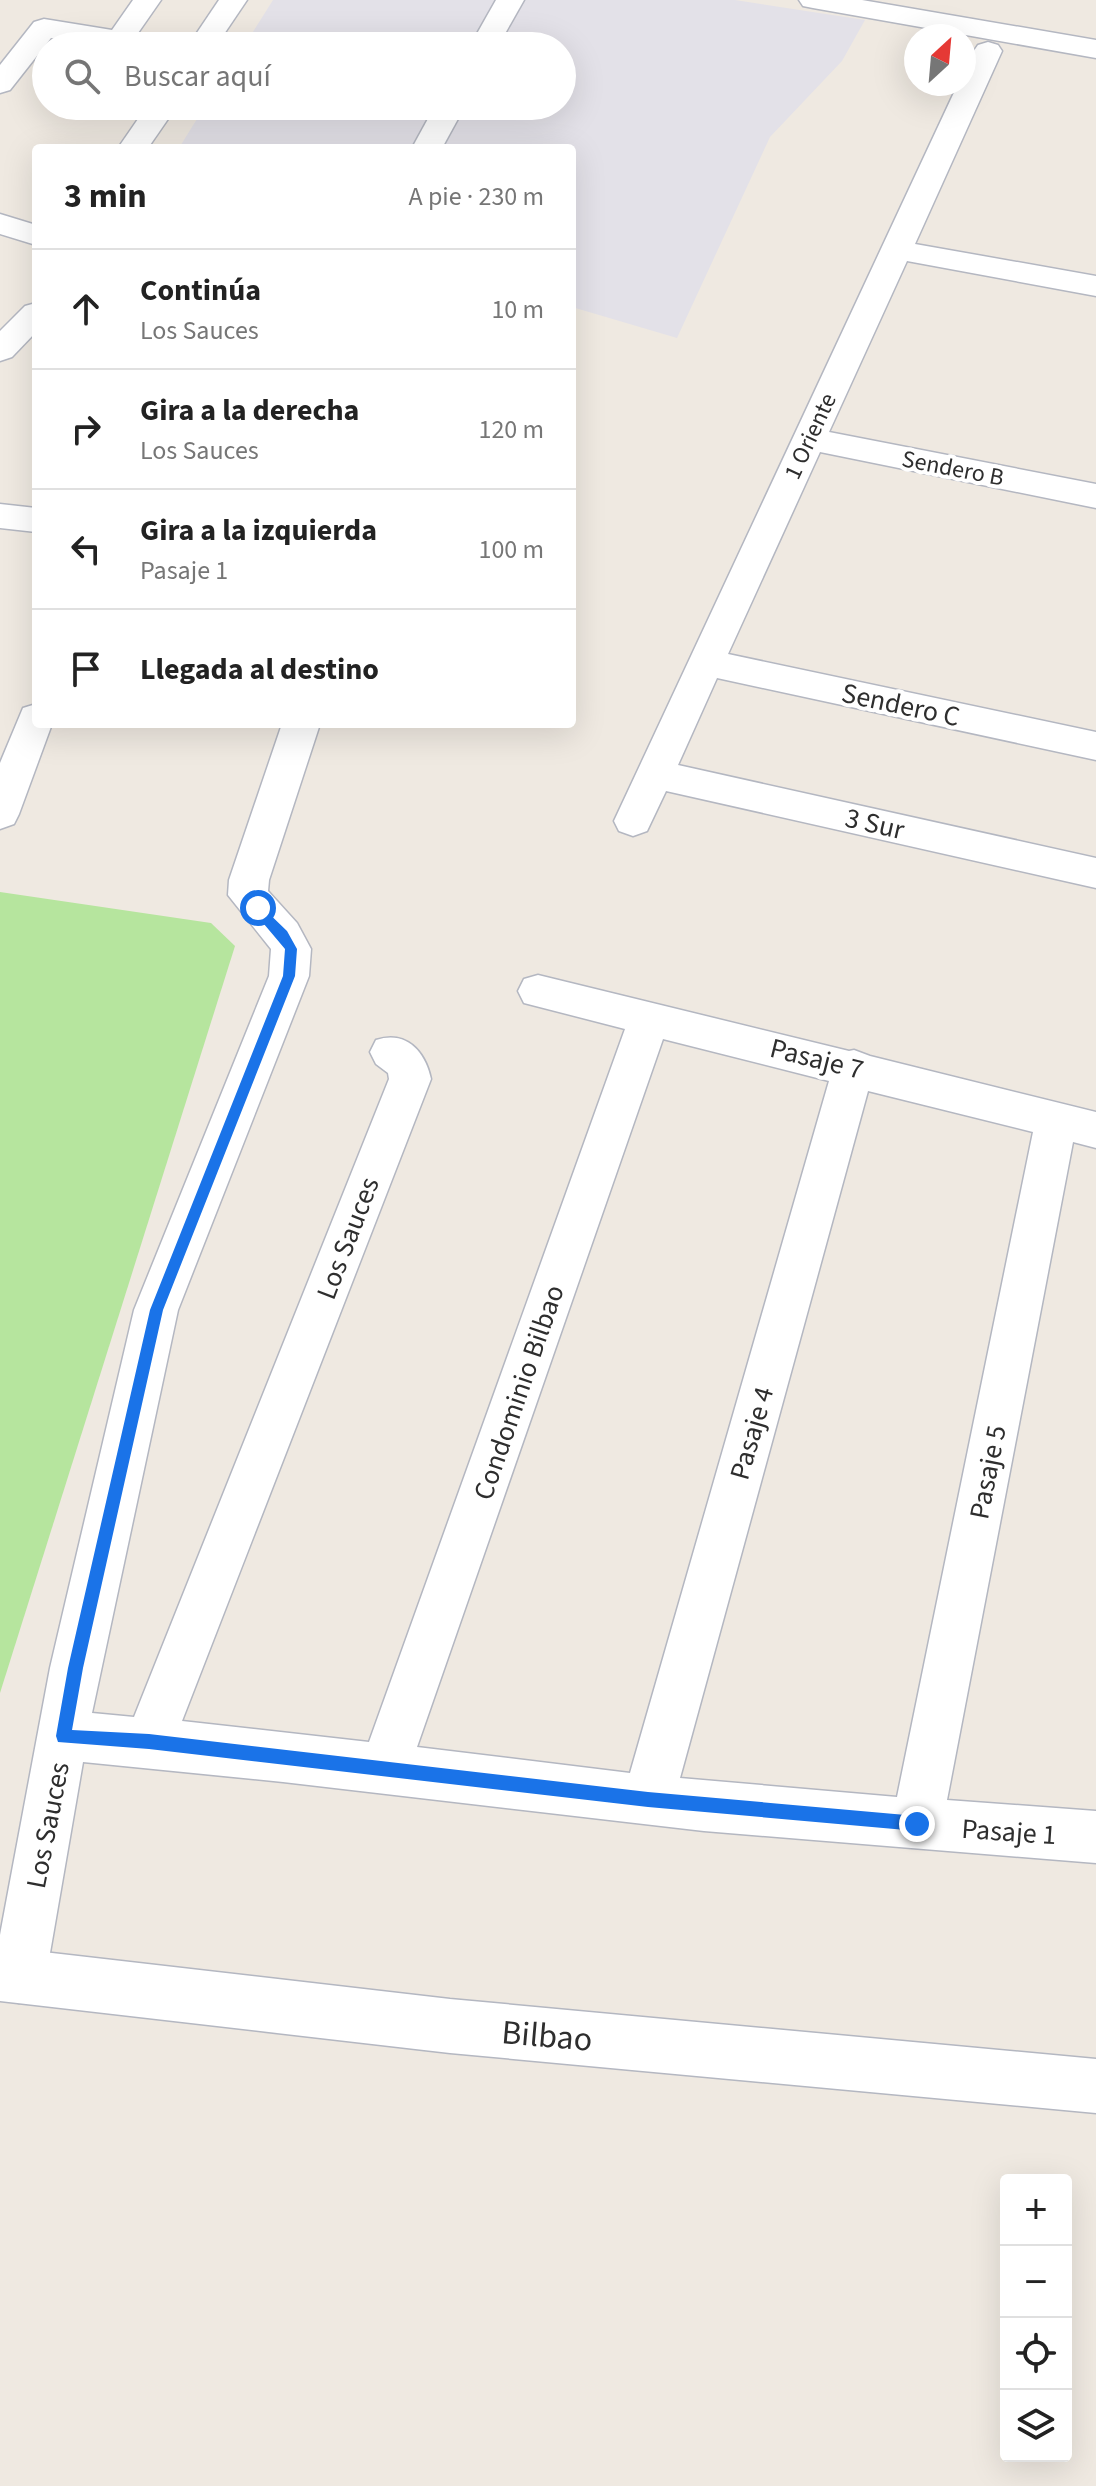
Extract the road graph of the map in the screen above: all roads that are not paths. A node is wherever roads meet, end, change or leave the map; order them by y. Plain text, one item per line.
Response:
1 (147, 0) edge
2 (233, 0) edge
3 (510, 0) edge
4 (813, 0) edge
5 (908, 15) junction
6 (926, 24) edge
7 (41, 32) edge
8 (63, 32) edge
9 (125, 32) edge
10 (211, 32) edge
11 (492, 32) edge
12 (32, 43) edge
13 (976, 47) edge
14 (1096, 49) edge
15 (1096, 72) edge
16 (0, 84) edge
17 (957, 96) edge
18 (152, 120) edge
19 (442, 120) edge
20 (136, 144) edge
21 (429, 144) edge
22 (0, 224) edge
23 (32, 234) edge
24 (897, 250) junction
25 (1096, 286) edge
26 (32, 317) edge
27 (0, 350) edge
28 (809, 439) junction
29 (1096, 496) edge
30 (0, 516) edge
31 (32, 520) edge
32 (706, 662) junction
33 (32, 728) edge
34 (300, 728) edge
35 (1096, 746) edge
36 (655, 774) junction
37 (0, 814) edge
38 (633, 821) dead end
39 (1096, 873) edge
40 (538, 991) dead end
41 (650, 1017) junction
42 (391, 1052) dead end
43 (854, 1067) junction
44 (1076, 1125) edge
45 (63, 1736) junction
46 (149, 1742) junction
47 (385, 1767) junction
48 (648, 1800) junction
49 (917, 1824) junction
50 (1096, 1837) edge
51 (9, 1975) edge
52 (1096, 2086) edge

1 - 9 street
2 - 10 street
3 - 11 street
4 - 5 street
5 - 6 street
5 - 14 street
7 - 8 street
12 - 16 street
13 - 15 street
17 - 24 street, 1 Oriente
18 - 20 street
19 - 21 street
22 - 23 street
24 - 25 street
24 - 28 street, 1 Oriente
26 - 27 street
28 - 29 street, Sendero B
28 - 32 street, 1 Oriente
30 - 31 street
32 - 35 street, Sendero C
32 - 36 street, 1 Oriente
33 - 37 street
34 - 45 street, Los Sauces
36 - 38 street, 1 Oriente
36 - 39 street, 3 Sur
40 - 41 street, Pasaje 7
41 - 43 street, Pasaje 7
41 - 47 street, Condominio Bilbao
42 - 46 street, Los Sauces
43 - 44 street, Pasaje 7
43 - 48 street, Pasaje 4
44 - 49 street, Pasaje 5
45 - 46 street, Pasaje 1
45 - 51 street, Los Sauces
46 - 47 street, Pasaje 1
47 - 48 street, Pasaje 1
48 - 49 street, Pasaje 1
49 - 50 street, Pasaje 1
51 - 52 street, Bilbao

